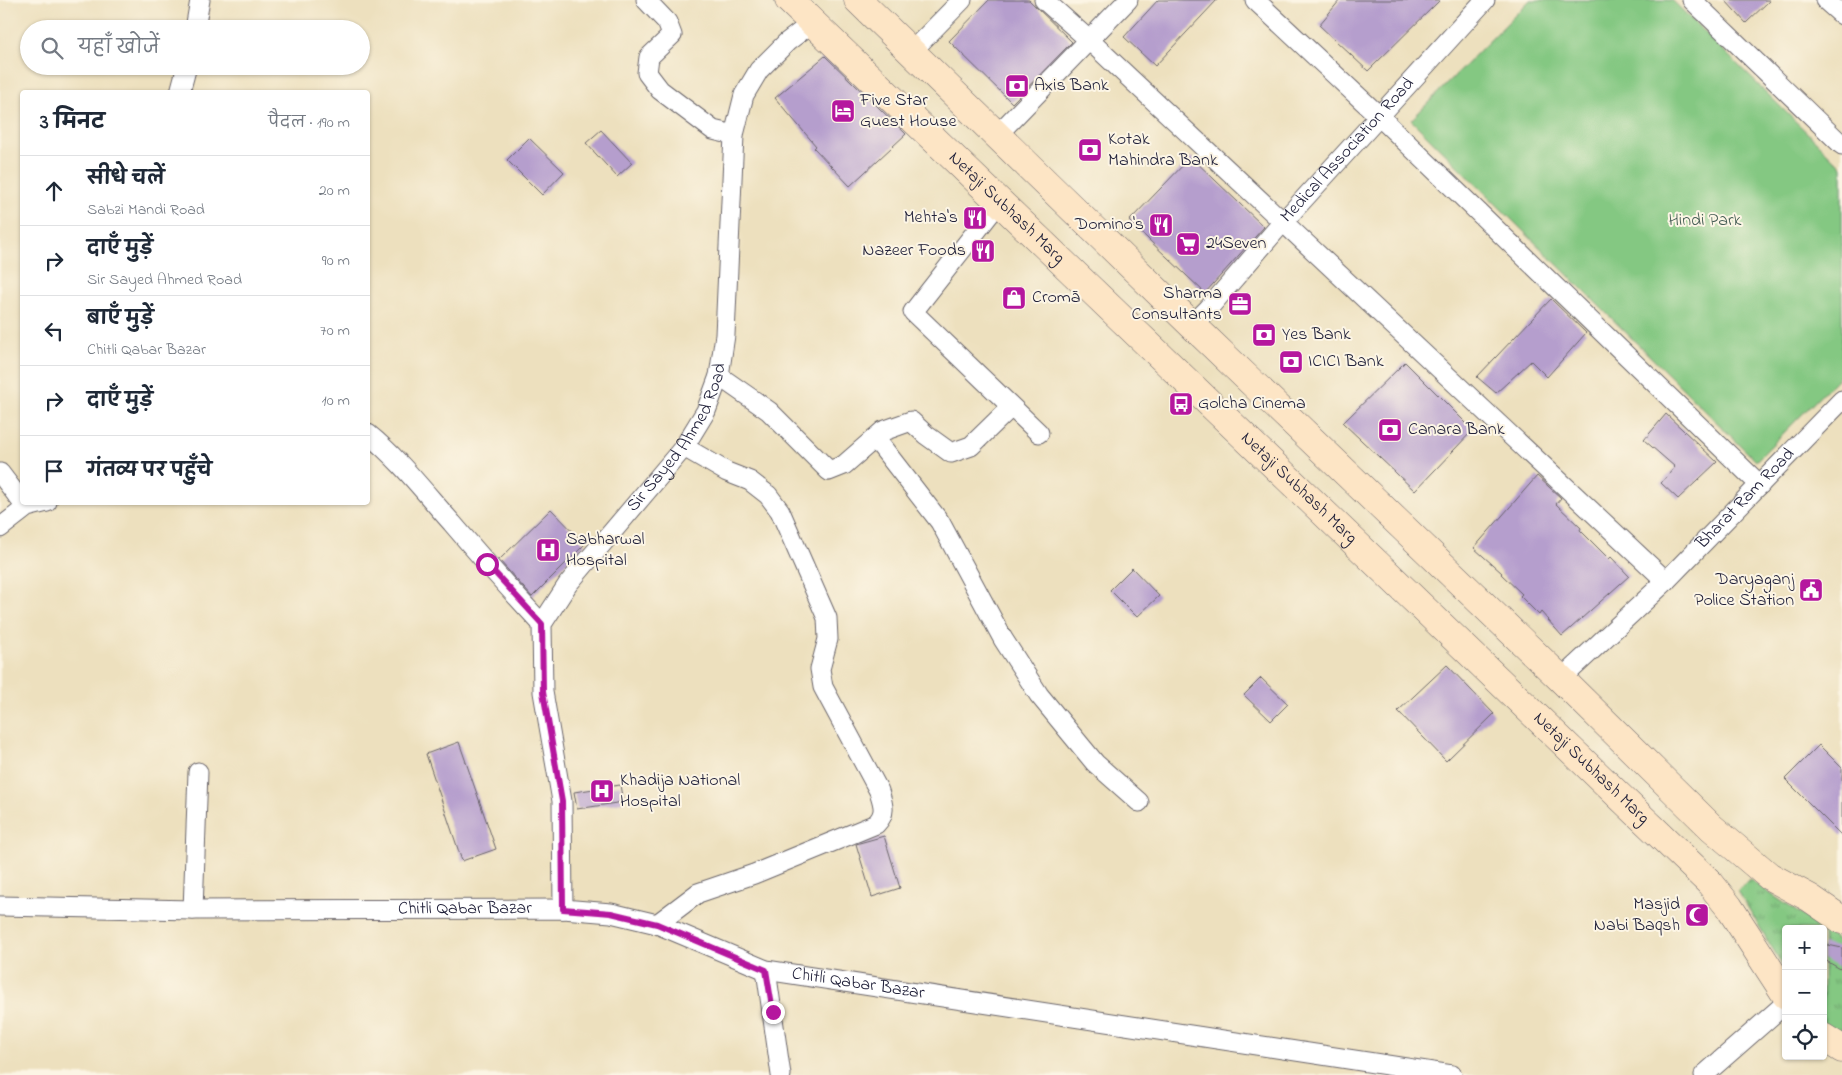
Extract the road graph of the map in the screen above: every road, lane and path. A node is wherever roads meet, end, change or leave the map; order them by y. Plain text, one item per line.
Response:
1 (200, 0) edge
2 (646, 0) edge
3 (789, 0) edge
4 (858, 0) edge
5 (962, 0) edge
6 (1044, 0) edge
7 (1128, 0) edge
8 (1255, 0) edge
9 (1692, 0) edge
10 (1825, 0) edge
11 (1477, 3) edge
12 (1842, 15) edge
13 (197, 20) edge
14 (812, 23) junction
15 (1089, 40) junction
16 (912, 51) junction
17 (185, 75) edge
18 (181, 90) edge
19 (1379, 116) junction
20 (734, 135) junction
21 (997, 135) junction
22 (1842, 145) edge
23 (1000, 201) junction
24 (1282, 222) junction
25 (1192, 324) junction
26 (719, 376) junction
27 (1842, 400) edge
28 (1011, 407) junction
29 (1039, 433) dead end
30 (370, 436) edge
31 (876, 438) junction
32 (684, 447) junction
33 (0, 473) edge
34 (1760, 485) junction
35 (20, 499) edge
36 (23, 505) edge
37 (0, 528) edge
38 (1666, 581) junction
39 (542, 624) junction
40 (1561, 679) junction
41 (198, 772) dead end
42 (1139, 802) dead end
43 (0, 906) edge
44 (563, 909) junction
45 (192, 910) junction
46 (1842, 920) edge
47 (657, 924) junction
48 (766, 970) junction
49 (1782, 989) edge
50 (1782, 1007) edge
51 (1827, 1040) edge
52 (1842, 1049) edge
53 (781, 1075) edge
54 (1452, 1075) edge
55 (1704, 1075) edge

1 - 13 street
2 - 20 street
3 - 14 main road, Netaji Subhash Marg
4 - 16 main road
5 - 16 street
6 - 15 street
7 - 15 street
8 - 19 street
9 - 22 street
10 - 12 street
11 - 19 street, Medical Association Road
14 - 20 street, Sir Sayed Ahmed Road
14 - 23 main road, Netaji Subhash Marg
15 - 21 street
15 - 24 street
16 - 21 main road
17 - 18 street
19 - 24 street, Medical Association Road
19 - 34 street
20 - 26 street, Sir Sayed Ahmed Road
21 - 25 main road
23 - 28 street
23 - 49 main road, Netaji Subhash Marg
24 - 25 street, Medical Association Road
24 - 38 street
25 - 40 main road
26 - 31 street
26 - 32 street, Sir Sayed Ahmed Road
27 - 34 street, Bharat Ram Road
28 - 29 street
28 - 31 street
30 - 39 street
31 - 42 street
32 - 39 street, Sir Sayed Ahmed Road
32 - 47 street
33 - 35 street
34 - 38 street, Bharat Ram Road
36 - 37 street
38 - 40 street, Bharat Ram Road
39 - 44 street
40 - 46 main road
41 - 45 street
43 - 45 street, Chitli Qabar Bazar
44 - 45 street, Chitli Qabar Bazar
44 - 47 street, Chitli Qabar Bazar
47 - 48 street, Chitli Qabar Bazar
48 - 53 street
48 - 54 street, Chitli Qabar Bazar
50 - 55 street
51 - 52 main road

